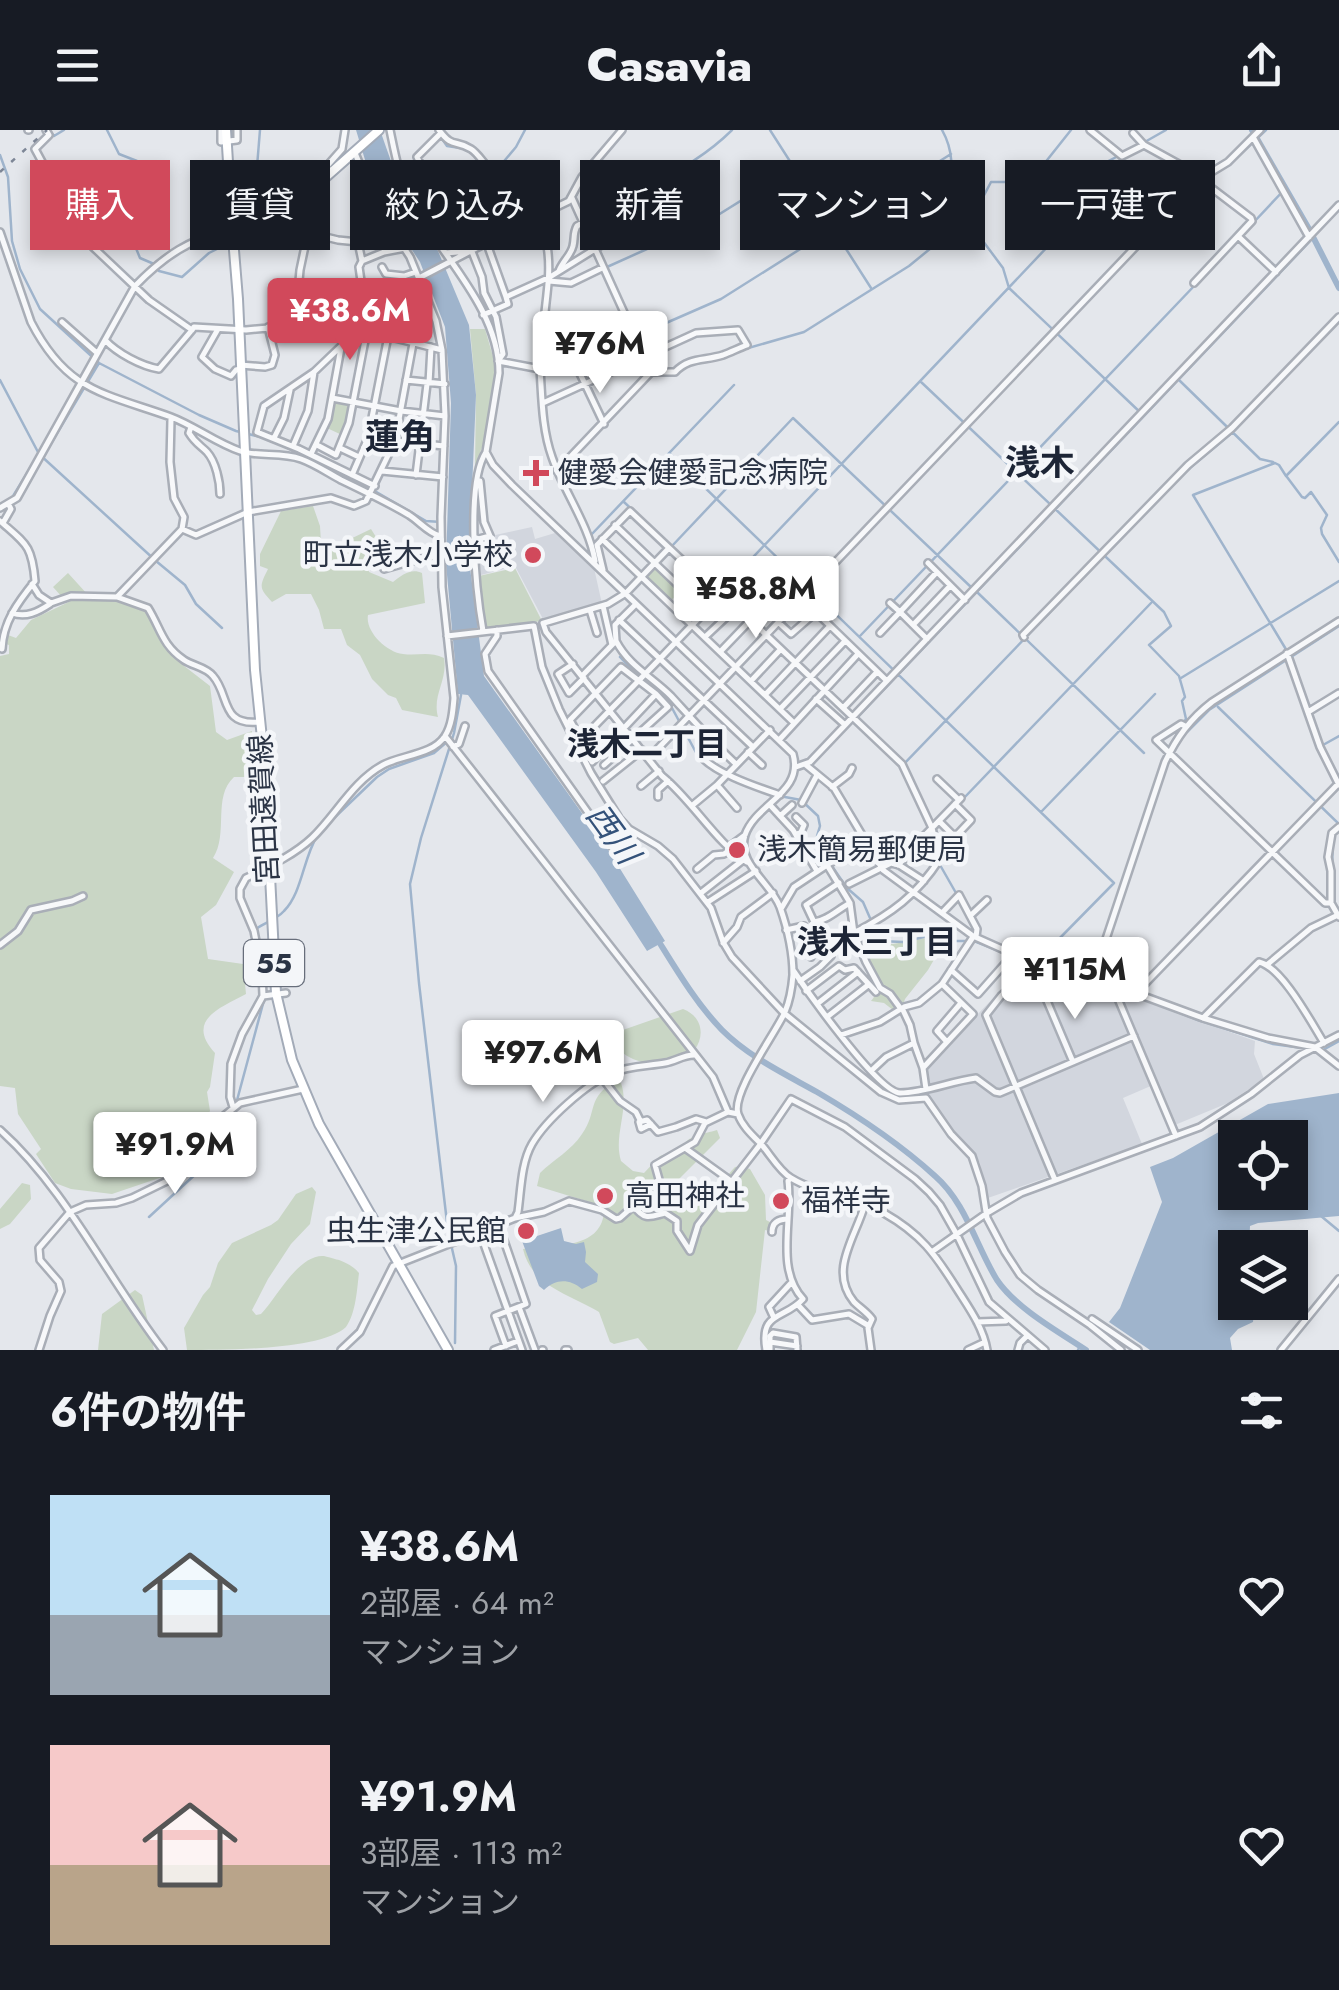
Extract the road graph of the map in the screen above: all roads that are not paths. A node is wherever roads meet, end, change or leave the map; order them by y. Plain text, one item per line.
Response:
1 (46, 130) edge
2 (223, 130) edge
3 (236, 130) edge
4 (345, 130) edge
5 (390, 130) edge
6 (622, 130) edge
7 (1090, 130) edge
8 (1260, 130) edge
9 (379, 131) edge
10 (440, 131) edge
11 (1133, 133) dead end
12 (1253, 138) junction
13 (226, 142) junction
14 (1144, 145) junction
15 (358, 149) junction
16 (227, 160) edge
17 (362, 160) edge
18 (396, 160) edge
19 (418, 160) edge
20 (483, 160) edge
21 (1171, 160) edge
22 (330, 163) edge
23 (1215, 170) edge
24 (330, 174) edge
25 (1215, 190) edge
26 (572, 198) junction
27 (560, 204) edge
28 (1339, 205) edge
29 (580, 215) edge
30 (580, 224) edge
31 (0, 232) edge
32 (1239, 236) junction
33 (1308, 237) junction
34 (330, 238) edge
35 (190, 242) edge
36 (233, 250) edge
37 (304, 250) edge
38 (394, 250) edge
39 (406, 250) edge
40 (444, 250) edge
41 (472, 250) junction
42 (491, 250) edge
43 (546, 250) edge
44 (594, 250) edge
45 (596, 250) edge
46 (1132, 250) edge
47 (446, 253) junction
48 (362, 262) junction
49 (449, 262) junction
50 (382, 267) dead end
51 (604, 267) junction
52 (559, 271) junction
53 (1276, 272) junction
54 (419, 275) junction
55 (550, 279) junction
56 (1194, 284) dead end
57 (135, 286) junction
58 (362, 286) junction
59 (506, 297) junction
60 (493, 312) junction
61 (483, 315) junction
62 (1339, 317) edge
63 (62, 322) dead end
64 (295, 324) junction
65 (498, 326) junction
66 (268, 327) junction
67 (362, 327) junction
68 (218, 329) junction
69 (488, 329) junction
70 (192, 330) junction
71 (238, 330) junction
72 (379, 334) junction
73 (388, 336) junction
74 (634, 337) junction
75 (105, 340) junction
76 (413, 342) junction
77 (431, 347) junction
78 (341, 348) junction
79 (442, 350) junction
80 (658, 351) junction
81 (97, 354) junction
82 (644, 358) junction
83 (498, 360) junction
84 (575, 362) junction
85 (240, 367) junction
86 (542, 369) junction
87 (314, 372) junction
88 (651, 372) junction
89 (406, 380) junction
90 (428, 383) junction
91 (80, 384) junction
92 (445, 384) junction
93 (585, 384) junction
94 (290, 390) junction
95 (332, 398) junction
96 (353, 402) junction
97 (543, 403) junction
98 (375, 406) junction
99 (401, 410) junction
100 (424, 413) junction
101 (446, 416) junction
102 (171, 417) junction
103 (604, 424) junction
104 (191, 426) junction
105 (274, 438) junction
106 (395, 441) junction
107 (420, 444) junction
108 (317, 445) junction
109 (293, 446) junction
110 (444, 446) junction
111 (340, 448) junction
112 (486, 452) junction
113 (244, 453) junction
114 (311, 454) junction
115 (360, 458) junction
116 (557, 471) junction
117 (382, 472) junction
118 (478, 474) junction
119 (352, 475) junction
120 (416, 475) junction
121 (442, 478) junction
122 (375, 486) junction
123 (220, 494) dead end
124 (370, 494) junction
125 (9, 505) junction
126 (0, 508) edge
127 (248, 512) junction
128 (2, 522) edge
129 (615, 525) junction
130 (182, 529) junction
131 (440, 536) junction
132 (602, 539) junction
133 (475, 540) junction
134 (668, 548) junction
135 (441, 553) junction
136 (656, 562) junction
137 (928, 563) dead end
138 (595, 564) junction
139 (384, 569) dead end
140 (603, 570) junction
141 (937, 572) junction
142 (642, 577) junction
143 (32, 584) junction
144 (950, 586) junction
145 (626, 593) junction
146 (721, 595) junction
147 (117, 597) junction
148 (800, 598) junction
149 (965, 600) junction
150 (52, 603) junction
151 (890, 603) dead end
152 (636, 604) junction
153 (606, 605) junction
154 (765, 605) junction
155 (737, 607) junction
156 (590, 610) junction
157 (705, 611) junction
158 (900, 612) junction
159 (12, 613) junction
160 (814, 613) junction
161 (619, 620) junction
162 (751, 621) junction
163 (1339, 621) edge
164 (778, 622) junction
165 (543, 624) junction
166 (692, 625) junction
167 (913, 625) junction
168 (534, 626) junction
169 (830, 627) junction
170 (497, 630) junction
171 (480, 632) junction
172 (597, 633) dead end
173 (880, 633) dead end
174 (765, 635) junction
175 (450, 636) junction
176 (1024, 636) dead end
177 (705, 637) junction
178 (927, 639) junction
179 (845, 641) junction
180 (676, 642) junction
181 (614, 643) junction
182 (2, 649) edge
183 (780, 650) junction
184 (720, 652) junction
185 (858, 654) junction
186 (1286, 654) junction
187 (660, 658) junction
188 (795, 663) junction
189 (573, 664) junction
190 (736, 666) junction
191 (877, 672) junction
192 (810, 676) junction
193 (583, 677) junction
194 (642, 677) junction
195 (751, 680) junction
196 (887, 681) junction
197 (720, 682) junction
198 (824, 690) junction
199 (596, 693) junction
200 (1339, 693) edge
201 (656, 694) junction
202 (765, 694) junction
203 (816, 699) junction
204 (703, 700) junction
205 (843, 708) junction
206 (610, 710) junction
207 (780, 710) junction
208 (1308, 712) junction
209 (852, 716) junction
210 (688, 717) junction
211 (259, 722) junction
212 (794, 723) junction
213 (845, 724) junction
214 (466, 726) dead end
215 (1185, 726) junction
216 (624, 727) junction
217 (770, 730) junction
218 (445, 736) junction
219 (634, 739) junction
220 (780, 739) junction
221 (581, 740) junction
222 (453, 747) junction
223 (642, 750) junction
224 (750, 750) junction
225 (1169, 753) junction
226 (700, 755) dead end
227 (650, 758) junction
228 (736, 764) junction
229 (604, 765) dead end
230 (762, 765) dead end
231 (806, 765) junction
232 (796, 766) junction
233 (852, 768) dead end
234 (659, 772) junction
235 (729, 774) junction
236 (817, 775) junction
237 (937, 778) dead end
238 (604, 781) dead end
239 (668, 781) junction
240 (1338, 781) edge
241 (641, 786) dead end
242 (717, 786) junction
243 (832, 787) junction
244 (658, 796) dead end
245 (776, 799) junction
246 (958, 801) junction
247 (802, 802) dead end
248 (693, 805) junction
249 (792, 805) dead end
250 (737, 808) dead end
251 (780, 816) junction
252 (796, 816) dead end
253 (939, 821) junction
254 (1339, 827) edge
255 (932, 828) junction
256 (745, 835) junction
257 (796, 836) junction
258 (866, 840) junction
259 (918, 842) dead end
260 (730, 848) junction
261 (910, 852) dead end
262 (1272, 852) junction
263 (724, 854) junction
264 (618, 855) dead end
265 (746, 862) junction
266 (827, 865) junction
267 (898, 865) junction
268 (268, 866) junction
269 (1339, 866) edge
270 (880, 867) junction
271 (734, 868) junction
272 (697, 869) dead end
273 (756, 871) junction
274 (1331, 871) junction
275 (818, 872) junction
276 (924, 881) junction
277 (840, 883) junction
278 (849, 884) dead end
279 (701, 894) junction
280 (773, 894) junction
281 (914, 894) junction
282 (83, 896) dead end
283 (987, 900) dead end
284 (850, 902) junction
285 (708, 903) junction
286 (1331, 903) junction
287 (781, 909) junction
288 (942, 913) junction
289 (970, 916) junction
290 (1339, 916) edge
291 (786, 930) junction
292 (854, 933) junction
293 (974, 937) junction
294 (723, 943) junction
295 (0, 945) edge
296 (811, 956) dead end
297 (830, 956) dead end
298 (1009, 960) dead end
299 (1268, 964) junction
300 (793, 970) junction
301 (951, 970) junction
302 (858, 972) junction
303 (800, 981) junction
304 (1108, 982) junction
305 (869, 984) junction
306 (942, 984) junction
307 (806, 991) junction
308 (876, 992) dead end
309 (281, 993) junction
310 (1136, 993) junction
311 (1116, 994) dead end
312 (263, 996) junction
313 (961, 1003) junction
314 (817, 1004) junction
315 (902, 1008) junction
316 (784, 1013) junction
317 (827, 1017) junction
318 (1203, 1018) junction
319 (936, 1020) dead end
320 (941, 1026) junction
321 (841, 1035) junction
322 (1339, 1035) edge
323 (1134, 1036) junction
324 (947, 1042) junction
325 (914, 1043) junction
326 (1324, 1043) junction
327 (1315, 1047) junction
328 (694, 1055) junction
329 (1072, 1062) junction
330 (1339, 1066) edge
331 (923, 1068) junction
332 (870, 1071) junction
333 (602, 1078) junction
334 (1016, 1086) junction
335 (926, 1088) junction
336 (304, 1089) junction
337 (230, 1096) junction
338 (246, 1102) junction
339 (233, 1106) junction
340 (728, 1112) junction
341 (738, 1114) junction
342 (706, 1122) junction
343 (0, 1130) edge
344 (1176, 1136) junction
345 (760, 1142) junction
346 (685, 1148) junction
347 (791, 1178) junction
348 (1055, 1180) junction
349 (730, 1181) junction
350 (866, 1204) junction
351 (634, 1206) junction
352 (70, 1212) junction
353 (985, 1214) junction
354 (515, 1218) junction
355 (788, 1219) junction
356 (499, 1226) junction
357 (772, 1232) dead end
358 (480, 1234) junction
359 (958, 1234) junction
360 (933, 1251) junction
361 (397, 1263) junction
362 (1339, 1279) edge
363 (792, 1282) junction
364 (798, 1305) junction
365 (519, 1307) junction
366 (508, 1311) junction
367 (774, 1318) junction
368 (1092, 1319) dead end
369 (1009, 1321) junction
370 (977, 1322) junction
371 (869, 1326) junction
372 (1027, 1336) junction
373 (518, 1341) junction
374 (986, 1346) edge
375 (769, 1347) edge
376 (798, 1348) edge
377 (499, 1349) edge
378 (39, 1350) edge
379 (163, 1350) edge
380 (341, 1350) edge
381 (448, 1350) edge
382 (522, 1350) edge
383 (540, 1350) edge
384 (870, 1350) edge
385 (968, 1350) edge
386 (1018, 1350) edge
387 (1045, 1350) edge
388 (1121, 1350) edge
389 (1138, 1350) edge
390 (1282, 1350) edge

1 - 57 street
2 - 13 main road, 宮田遠賀線 / 55
3 - 13 street
4 - 22 street
5 - 18 street
6 - 26 street
7 - 14 street
8 - 12 street
9 - 15 main road
10 - 19 street
10 - 20 street
11 - 14 street
12 - 23 street
12 - 33 street
13 - 16 main road, 宮田遠賀線 / 55
14 - 21 street
15 - 17 street
15 - 24 main road
25 - 32 street
26 - 27 street
26 - 29 street
28 - 33 street
30 - 52 street
31 - 91 street
32 - 53 street
32 - 56 street
33 - 53 street
34 - 48 street
35 - 57 street
36 - 71 main road, 宮田遠賀線 / 55
37 - 64 street
38 - 48 street
39 - 54 street
40 - 47 street
41 - 47 street
41 - 49 street
41 - 60 street
42 - 59 street
43 - 55 street
44 - 52 street
45 - 51 street
46 - 148 street
47 - 49 street
48 - 58 street
49 - 54 street
49 - 61 street
50 - 54 street
51 - 55 street
51 - 74 street
52 - 55 street
53 - 149 street
54 - 76 street
54 - 79 street
55 - 59 street
55 - 86 street
57 - 70 street
57 - 75 street
58 - 67 street
58 - 72 street
59 - 60 street
60 - 61 street
60 - 65 street
61 - 69 street
62 - 176 street
63 - 81 street
64 - 66 street
64 - 67 street
65 - 69 street
65 - 83 street
66 - 71 street
66 - 85 street
67 - 72 street
67 - 78 street
67 - 96 street
68 - 70 street
68 - 71 street
68 - 85 street
69 - 83 street
70 - 75 street
71 - 85 main road, 宮田遠賀線 / 55
72 - 73 street
73 - 76 street
73 - 98 street
74 - 80 street
74 - 82 street
74 - 84 street
75 - 81 street
76 - 77 street
76 - 89 street
77 - 79 street
77 - 90 street
78 - 87 street
78 - 95 street
79 - 92 street
80 - 82 street
80 - 88 street
81 - 91 street
82 - 88 street
82 - 93 street
83 - 86 street
83 - 112 street
84 - 86 street
84 - 93 street
85 - 113 main road, 宮田遠賀線 / 55
86 - 97 street
87 - 94 street
87 - 109 street
88 - 103 street
89 - 90 street
89 - 99 street
90 - 92 street
90 - 100 street
91 - 102 street
91 - 125 street
92 - 101 street
93 - 97 street
93 - 103 street
94 - 105 street
94 - 105 street
95 - 96 street
95 - 108 street
96 - 98 street
96 - 111 street
97 - 116 street
98 - 99 street
98 - 115 street
99 - 100 street
99 - 106 street
100 - 101 street
100 - 107 street
101 - 110 street
102 - 104 street
102 - 130 street
103 - 116 street
104 - 113 street
104 - 123 street
105 - 109 street
106 - 107 street
106 - 117 street
107 - 110 street
107 - 120 street
108 - 111 street
108 - 114 street
109 - 114 street
110 - 121 street
111 - 115 street
112 - 118 street
112 - 138 street
113 - 124 street
113 - 127 main road, 宮田遠賀線 / 55
114 - 119 street
115 - 119 street
116 - 138 street
117 - 120 street
117 - 122 street
118 - 133 street
118 - 133 street
119 - 122 street
120 - 121 street
121 - 131 street
122 - 124 street
124 - 127 street
124 - 131 street
125 - 126 street
125 - 128 street
127 - 130 street
127 - 211 main road, 宮田遠賀線 / 55
128 - 143 street
129 - 132 street
129 - 134 street
129 - 136 street
130 - 147 street
131 - 135 street
132 - 140 street
132 - 142 street
133 - 171 street
134 - 136 street
134 - 146 street
135 - 139 street
135 - 175 street
136 - 142 street
136 - 157 street
137 - 141 street
138 - 140 street
140 - 145 street
141 - 144 street
141 - 158 street
142 - 145 street
142 - 166 street
143 - 150 street
143 - 159 street
144 - 149 street
144 - 167 street
145 - 152 street
145 - 153 street
146 - 154 street
146 - 155 street
146 - 157 street
147 - 150 street
147 - 211 street
148 - 154 street
148 - 160 street
148 - 164 street
149 - 178 street
150 - 159 street
151 - 158 street
152 - 161 street
152 - 180 street
153 - 156 street
153 - 181 street
154 - 162 street
155 - 162 street
155 - 177 street
156 - 165 street
156 - 172 street
157 - 166 street
158 - 167 street
158 - 173 street
159 - 182 street
160 - 164 street
160 - 169 street
161 - 181 street
161 - 187 street
162 - 174 street
162 - 184 street
163 - 186 street
164 - 174 street
165 - 168 street
165 - 189 street
166 - 177 street
166 - 180 street
167 - 178 street
168 - 170 street
168 - 279 street
169 - 179 street
169 - 188 street
170 - 171 street
170 - 264 street
171 - 175 street
174 - 183 street
174 - 190 street
175 - 218 street
177 - 184 street
178 - 196 street
179 - 185 street
179 - 192 street
180 - 187 street
180 - 197 street
181 - 193 street
181 - 194 street
183 - 188 street
183 - 195 street
184 - 190 street
185 - 191 street
185 - 198 street
186 - 208 street
186 - 215 street
187 - 194 street
187 - 204 street
188 - 192 street
188 - 202 street
189 - 193 street
189 - 193 street
190 - 195 street
190 - 197 street
191 - 196 street
191 - 205 street
192 - 198 street
192 - 207 street
193 - 199 street
194 - 199 street
194 - 201 street
194 - 206 street
194 - 210 street
195 - 202 street
196 - 209 street
197 - 204 street
197 - 217 street
198 - 203 street
198 - 205 street
199 - 206 street
199 - 221 street
200 - 208 street
201 - 216 street
201 - 219 street
202 - 207 street
203 - 212 street
203 - 213 street
204 - 210 street
204 - 224 street
205 - 209 street
206 - 216 street
206 - 221 street
207 - 212 street
208 - 240 street
209 - 213 street
209 - 255 street
210 - 227 street
210 - 228 street
211 - 268 main road, 宮田遠賀線 / 55
212 - 220 street
213 - 231 street
214 - 222 street
215 - 225 street
215 - 225 street
216 - 219 street
216 - 221 street
217 - 220 street
217 - 224 street
218 - 222 street
218 - 268 street
219 - 223 street
219 - 229 street
220 - 232 street
222 - 328 street
223 - 227 street
223 - 238 street
224 - 228 street
224 - 230 street
225 - 262 street
225 - 304 street
226 - 235 street
227 - 234 street
228 - 235 street
231 - 232 street
231 - 236 street
232 - 245 street
233 - 243 street
234 - 239 street
234 - 241 street
235 - 242 street
235 - 245 street
236 - 243 street
236 - 247 street
237 - 246 street
239 - 244 street
239 - 248 street
240 - 262 street
242 - 248 street
242 - 250 street
243 - 258 street
245 - 251 street
245 - 256 street
246 - 253 street
246 - 253 street
248 - 260 street
249 - 251 street
251 - 257 street
252 - 257 street
253 - 255 street
254 - 274 street
255 - 259 street
255 - 276 street
256 - 260 street
256 - 265 street
257 - 275 street
258 - 266 street
258 - 270 street
260 - 263 street
260 - 265 street
261 - 267 street
262 - 286 street
262 - 310 street
263 - 271 street
263 - 272 street
265 - 271 street
265 - 273 street
266 - 275 street
266 - 277 street
267 - 270 street
267 - 276 street
268 - 309 main road, 宮田遠賀線 / 55
268 - 312 street
269 - 274 street
270 - 278 street
270 - 281 street
271 - 279 street
273 - 280 street
273 - 285 street
274 - 286 street
275 - 287 street
276 - 281 street
277 - 284 street
277 - 284 street
279 - 285 street
280 - 287 street
280 - 294 street
281 - 288 street
281 - 292 street
282 - 295 street
283 - 289 street
284 - 292 street
285 - 294 street
286 - 290 street
287 - 291 street
288 - 289 street
288 - 293 street
289 - 293 street
290 - 299 street
291 - 296 street
291 - 300 street
292 - 315 street
293 - 301 street
293 - 304 street
294 - 316 street
297 - 303 street
298 - 301 street
299 - 318 street
299 - 326 street
300 - 303 street
300 - 316 street
301 - 306 street
302 - 305 street
302 - 307 street
302 - 314 street
303 - 307 street
304 - 310 street
305 - 308 street
305 - 317 street
306 - 313 street
306 - 315 street
307 - 314 street
309 - 312 street
309 - 336 main road, 宮田遠賀線 / 55
310 - 318 street
311 - 323 street
312 - 337 street
313 - 320 street
313 - 324 street
314 - 317 street
315 - 321 street
315 - 325 street
316 - 341 street
316 - 353 street
317 - 321 street
318 - 327 street
319 - 320 street
320 - 324 street
321 - 332 street
322 - 326 street
323 - 329 street
323 - 344 street
324 - 331 street
325 - 331 street
325 - 332 street
326 - 327 street
327 - 330 street
327 - 344 street
328 - 333 street
328 - 340 street
329 - 334 street
329 - 334 street
331 - 335 street
332 - 335 street
333 - 342 street
333 - 354 street
334 - 335 street
334 - 348 street
336 - 338 street
336 - 361 main road, 宮田遠賀線 / 55
337 - 338 street
337 - 339 street
338 - 339 street
339 - 352 street
340 - 341 street
340 - 342 street
341 - 345 street
342 - 346 street
343 - 352 street
344 - 348 street
345 - 347 street
345 - 349 street
345 - 359 street
346 - 349 street
346 - 351 street
347 - 350 street
347 - 355 street
348 - 353 street
349 - 351 street
350 - 360 street
350 - 371 street
351 - 354 street
352 - 378 street
352 - 379 street
353 - 359 street
353 - 388 street
354 - 356 street
355 - 357 street
355 - 363 street
356 - 358 street
356 - 365 street
358 - 361 street
358 - 366 street
359 - 360 street
359 - 369 street
360 - 370 street
361 - 380 street
361 - 381 main road, 宮田遠賀線 / 55
362 - 390 street
363 - 364 street
363 - 367 street
364 - 367 street
364 - 371 street
365 - 366 street
365 - 383 street
366 - 373 street
366 - 377 street
367 - 375 street
368 - 389 street
369 - 370 street
369 - 372 street
370 - 374 street
371 - 384 street
372 - 386 street
372 - 387 street
373 - 377 street
373 - 382 street
374 - 385 street
375 - 376 street

